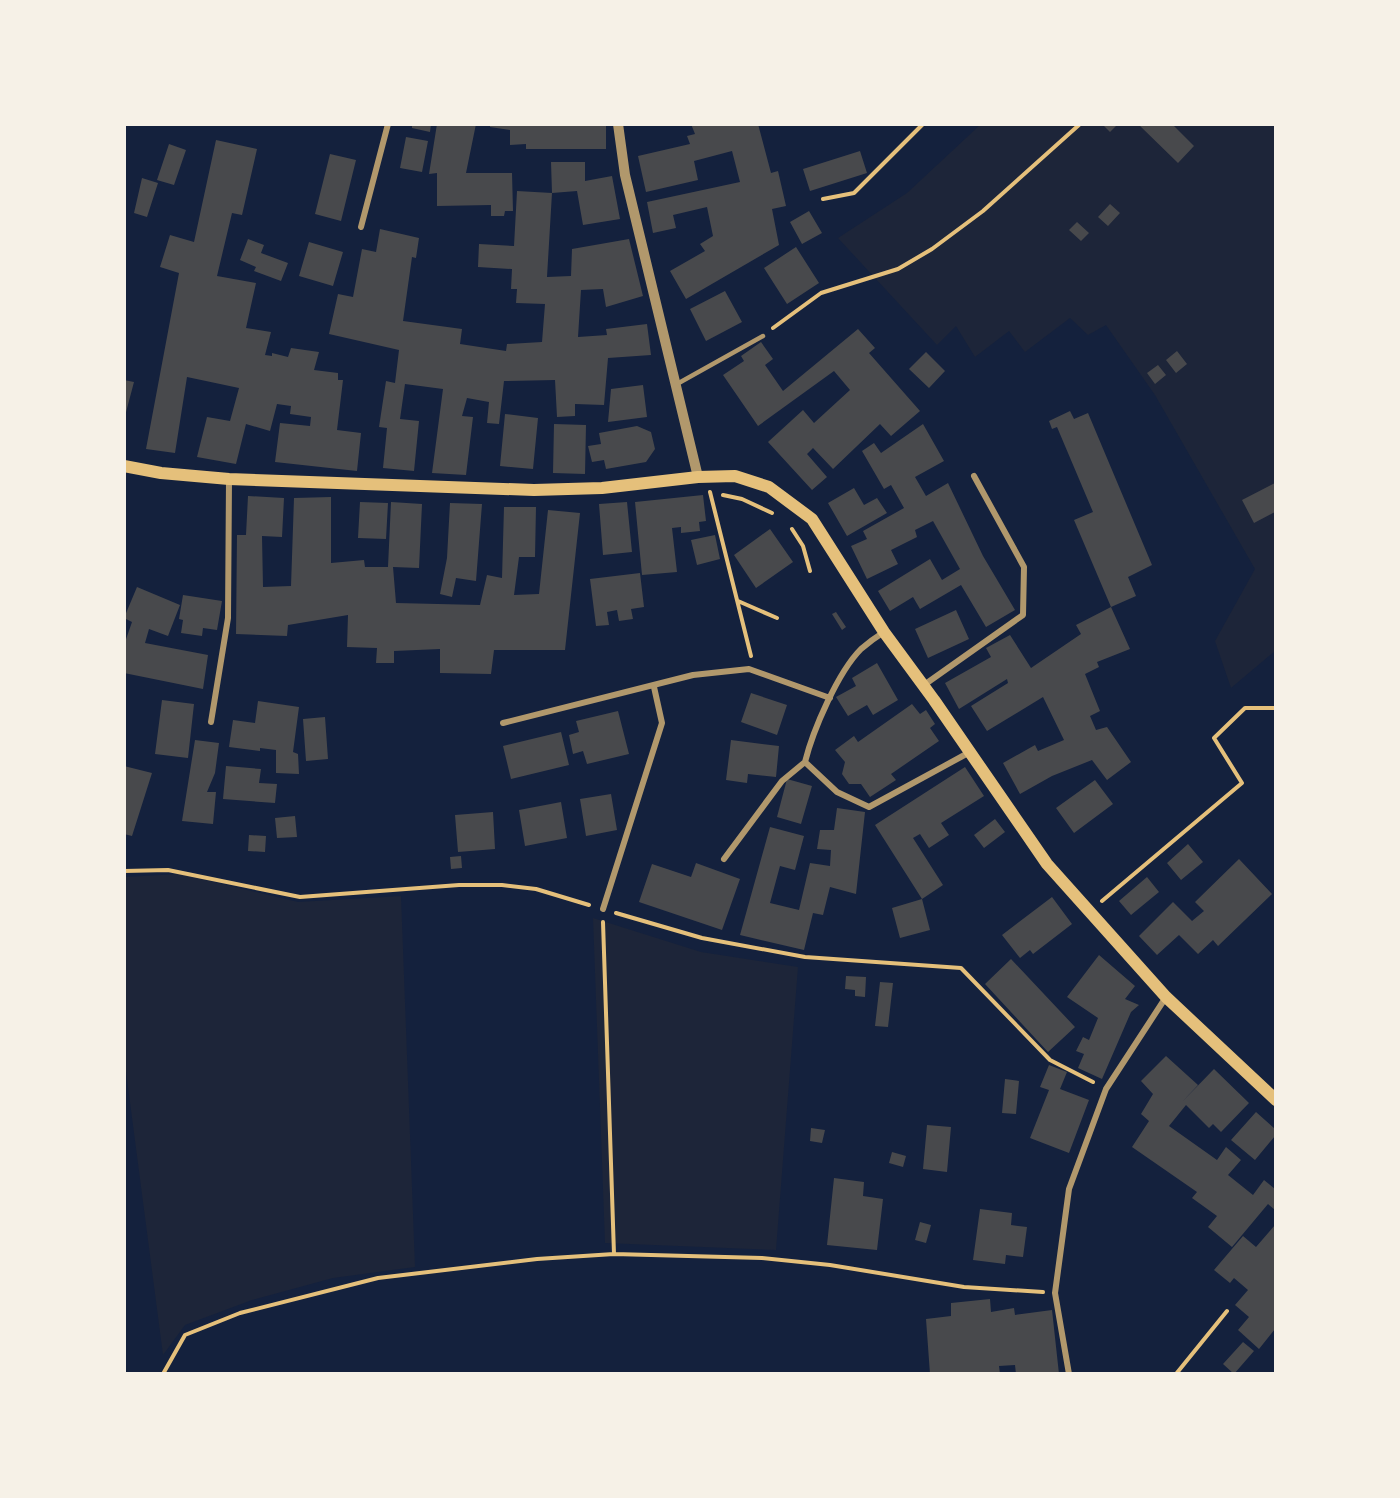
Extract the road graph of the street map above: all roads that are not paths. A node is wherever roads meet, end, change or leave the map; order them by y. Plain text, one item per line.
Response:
1 (388, 124) edge
2 (618, 124) edge
3 (360, 228) dead end
4 (763, 336) road end
5 (677, 384) junction
6 (124, 466) edge
7 (702, 476) junction
8 (974, 476) dead end
9 (229, 479) junction
10 (884, 632) junction
11 (924, 685) junction
12 (654, 687) junction
13 (830, 698) junction
14 (211, 722) dead end
15 (503, 723) dead end
16 (971, 752) junction
17 (805, 762) junction
18 (724, 859) dead end
19 (603, 909) road end
20 (1166, 997) junction
21 (1275, 1100) edge
22 (1069, 1374) edge

1 - 3 street
2 - 5 street
4 - 5 lane
5 - 7 street
6 - 9 main road
7 - 9 main road
7 - 10 main road
8 - 11 street
9 - 14 street
10 - 11 main road
10 - 13 street
11 - 16 main road
12 - 13 street
12 - 15 street
12 - 19 street
13 - 17 street
16 - 17 street
16 - 20 main road
17 - 18 street
20 - 21 main road
20 - 22 street

